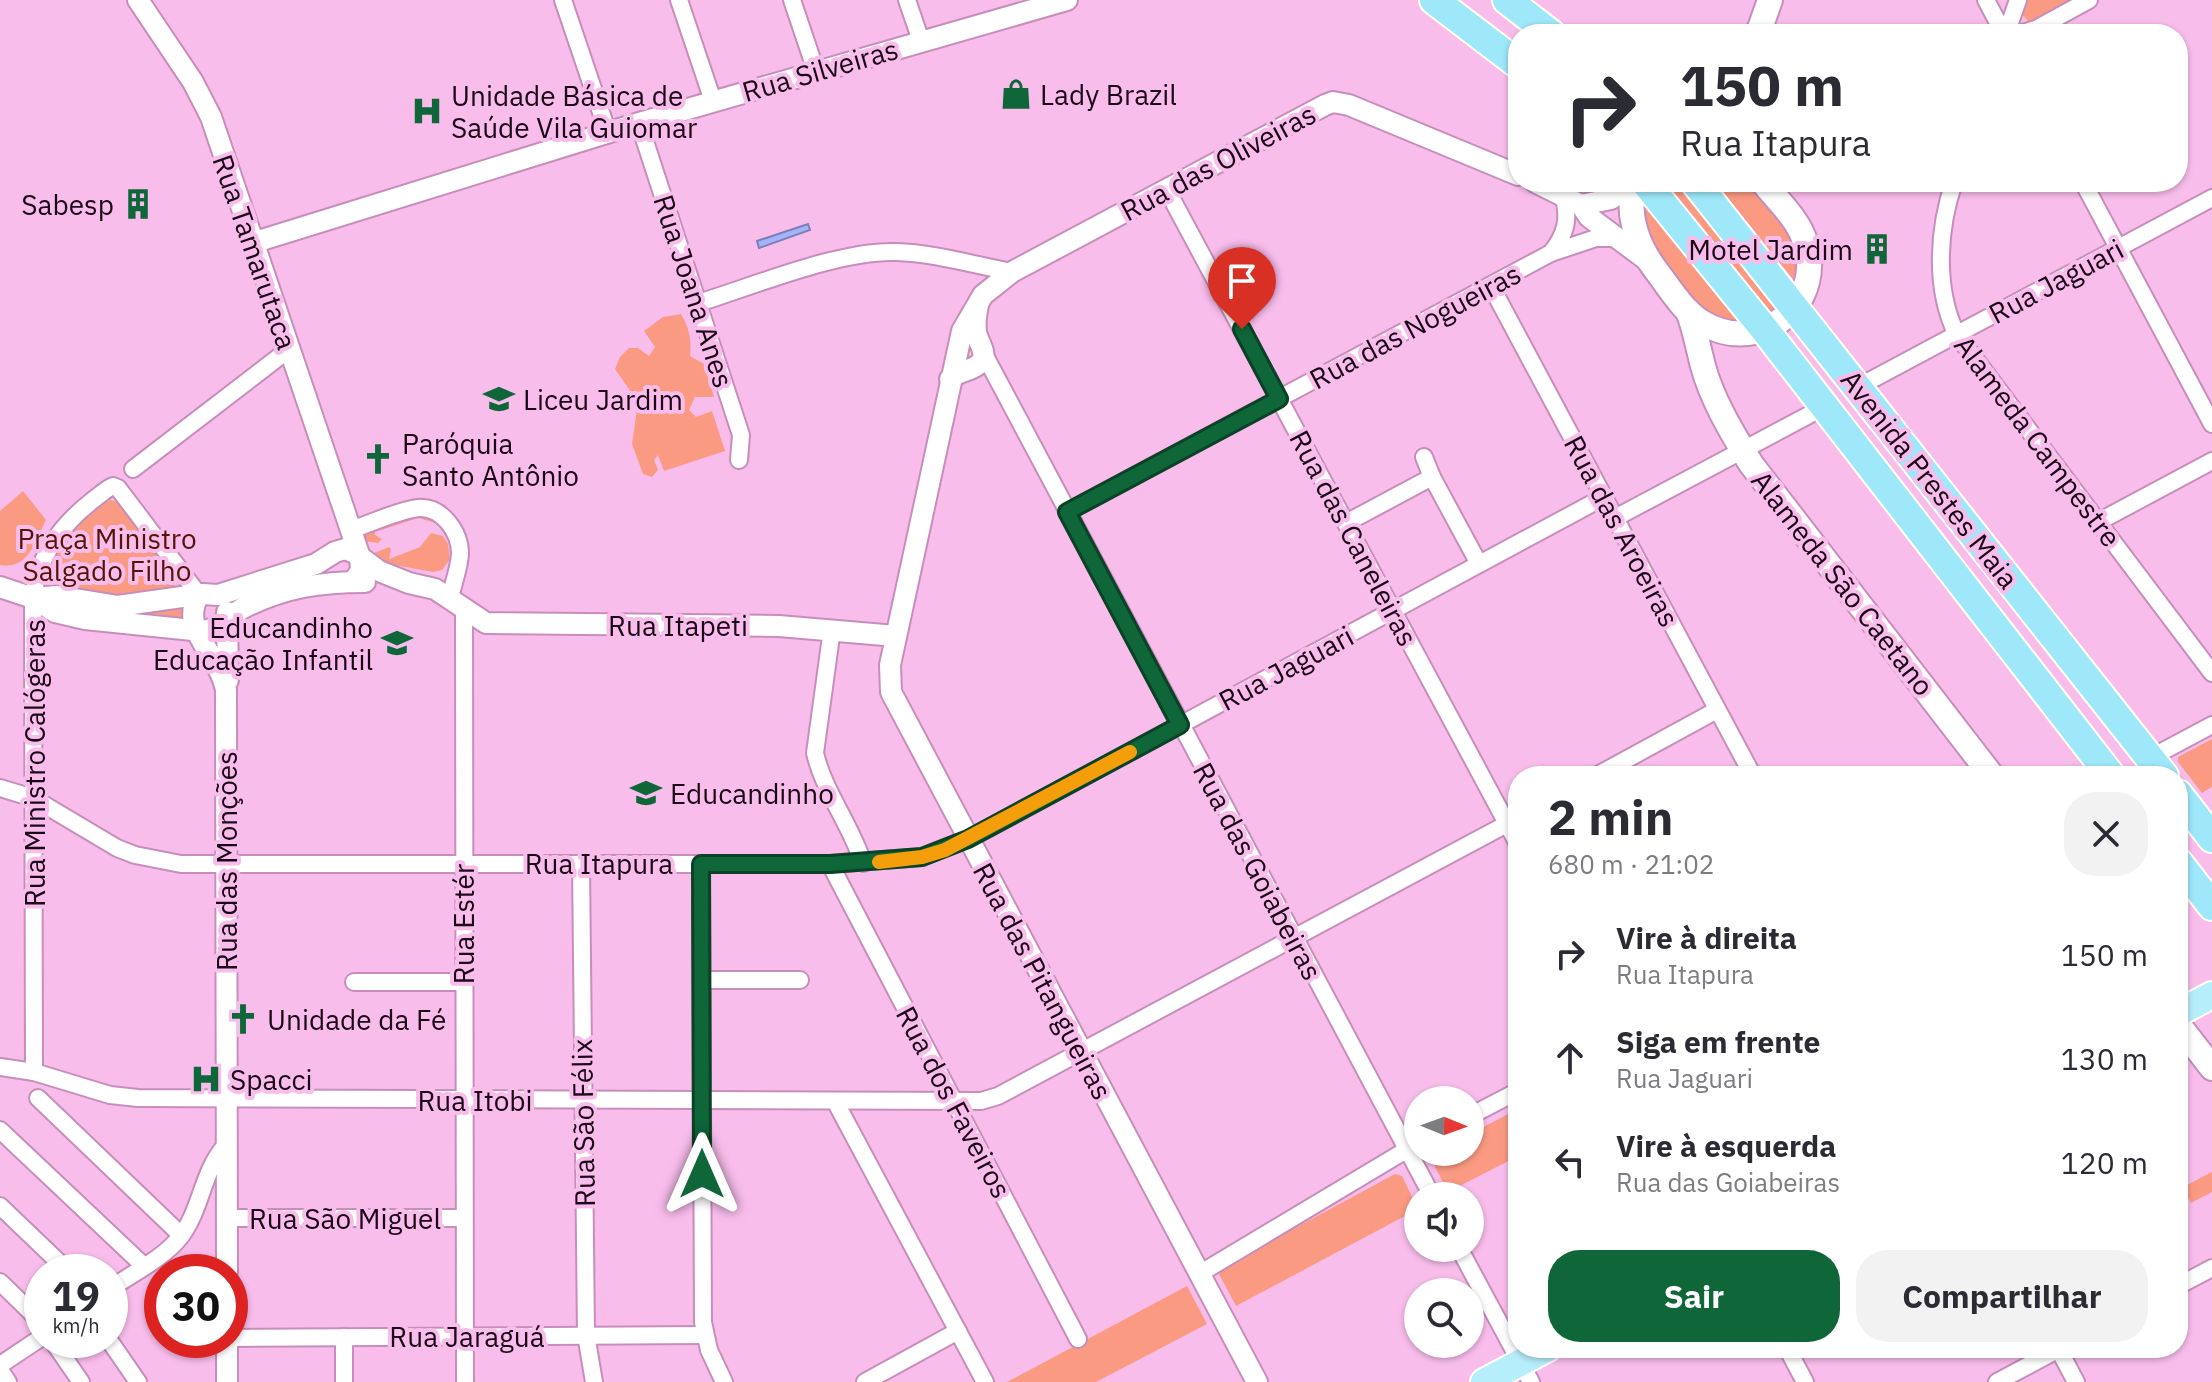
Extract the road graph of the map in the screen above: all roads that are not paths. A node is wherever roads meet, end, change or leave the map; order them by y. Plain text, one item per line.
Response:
1 (138, 0) edge
2 (563, 0) edge
3 (679, 0) edge
4 (792, 0) edge
5 (907, 0) edge
6 (1067, 0) edge
7 (1434, 0) edge
8 (1507, 0) edge
9 (1770, 0) edge
10 (1986, 0) edge
11 (2018, 0) edge
12 (2089, 0) edge
13 (1023, 6) edge
14 (1538, 24) edge
15 (1762, 24) edge
16 (1999, 24) edge
17 (2009, 24) edge
18 (2045, 24) edge
19 (921, 41) junction
20 (1508, 56) edge
21 (816, 71) junction
22 (713, 101) junction
23 (639, 123) junction
24 (608, 133) junction
25 (1508, 171) edge
26 (1167, 190) junction
27 (1556, 192) edge
28 (1619, 192) edge
29 (1630, 192) edge
30 (1653, 192) edge
31 (1703, 192) edge
32 (1771, 192) edge
33 (1951, 192) edge
34 (2088, 192) edge
35 (2212, 198) edge
36 (1572, 200) junction
37 (1616, 238) junction
38 (252, 243) junction
39 (2118, 248) junction
40 (1551, 253) junction
41 (1650, 263) junction
42 (1012, 272) junction
43 (1491, 286) junction
44 (698, 303) junction
45 (1796, 309) junction
46 (1688, 311) junction
47 (1765, 330) junction
48 (1736, 335) junction
49 (1957, 335) junction
50 (288, 350) junction
51 (967, 359) junction
52 (1709, 381) junction
53 (1858, 387) junction
54 (1279, 399) junction
55 (1824, 407) junction
56 (2212, 424) edge
57 (1742, 450) junction
58 (1424, 457) dead end
59 (739, 460) dead end
60 (2212, 461) edge
61 (133, 469) dead end
62 (1432, 477) junction
63 (1604, 497) junction
64 (1067, 512) junction
65 (1615, 518) junction
66 (2098, 522) junction
67 (1346, 523) junction
68 (348, 524) junction
69 (332, 554) junction
70 (360, 557) junction
71 (1479, 564) junction
72 (344, 582) junction
73 (409, 583) junction
74 (0, 587) edge
75 (208, 595) junction
76 (33, 598) junction
77 (457, 603) junction
78 (1393, 611) junction
79 (228, 619) junction
80 (832, 629) junction
81 (195, 630) junction
82 (896, 636) junction
83 (2212, 673) edge
84 (226, 690) junction
85 (1717, 710) junction
86 (1180, 725) junction
87 (2212, 725) edge
88 (1625, 766) edge
89 (1748, 766) edge
90 (1984, 766) edge
91 (2103, 766) edge
92 (2156, 766) edge
93 (2158, 766) edge
94 (0, 788) edge
95 (33, 798) junction
96 (2188, 807) edge
97 (1508, 812) edge
98 (1508, 824) edge
99 (2212, 838) edge
100 (968, 839) junction
101 (463, 862) junction
102 (581, 863) junction
103 (863, 863) junction
104 (227, 864) junction
105 (701, 864) junction
106 (830, 864) junction
107 (2188, 875) edge
108 (2212, 906) edge
109 (1294, 938) junction
110 (701, 980) junction
111 (800, 980) dead end
112 (354, 982) dead end
113 (463, 982) junction
114 (2212, 995) edge
115 (2188, 1008) edge
116 (2188, 1037) edge
117 (1080, 1052) junction
118 (0, 1067) edge
119 (2212, 1068) edge
120 (34, 1072) junction
121 (1508, 1096) edge
122 (38, 1098) dead end
123 (227, 1100) junction
124 (464, 1100) junction
125 (583, 1100) junction
126 (702, 1100) junction
127 (953, 1100) junction
128 (835, 1101) junction
129 (1484, 1109) edge
130 (0, 1130) edge
131 (1404, 1132) edge
132 (226, 1145) junction
133 (1404, 1151) edge
134 (0, 1206) edge
135 (227, 1218) junction
136 (464, 1218) junction
137 (181, 1235) junction
138 (50, 1254) edge
139 (161, 1254) edge
140 (227, 1254) edge
141 (1467, 1262) edge
142 (144, 1266) joint
143 (2212, 1268) edge
144 (1199, 1274) junction
145 (128, 1277) edge
146 (2188, 1281) edge
147 (0, 1282) edge
148 (24, 1305) edge
149 (958, 1331) junction
150 (586, 1335) junction
151 (705, 1335) junction
152 (465, 1336) junction
153 (344, 1337) junction
154 (248, 1339) edge
155 (1078, 1339) dead end
156 (1508, 1339) edge
157 (24, 1350) edge
158 (64, 1358) edge
159 (121, 1358) edge
160 (228, 1358) edge
161 (1792, 1358) edge
162 (2041, 1358) edge
163 (2064, 1358) edge
164 (0, 1368) edge
165 (1526, 1372) edge
166 (8, 1382) edge
167 (81, 1382) edge
168 (138, 1382) edge
169 (227, 1382) edge
170 (344, 1382) edge
171 (465, 1382) edge
172 (594, 1382) edge
173 (724, 1382) edge
174 (865, 1382) edge
175 (985, 1382) edge
176 (1257, 1382) edge
177 (1484, 1382) edge
178 (1805, 1382) edge
179 (1997, 1382) edge
180 (2076, 1382) edge

1 - 38 street, Rua Tamarutaca
2 - 24 street
3 - 22 street
4 - 21 street
5 - 19 street
6 - 13 street, Rua Silveiras
7 - 20 highway
8 - 14 highway
9 - 15 main road
10 - 16 street
11 - 17 street
12 - 18 street
13 - 19 street, Rua Silveiras
19 - 21 street, Rua Silveiras
21 - 22 street, Rua Silveiras
22 - 23 street, Rua Silveiras
23 - 24 street, Rua Silveiras
23 - 44 street, Rua Joana Anes
24 - 38 street, Rua Silveiras
25 - 26 street, Rua das Oliveiras
26 - 42 street, Rua das Oliveiras
26 - 54 street, Rua das Caneleiras
27 - 36 street
28 - 36 street
29 - 41 main road
30 - 47 highway, Avenida Prestes Maia
31 - 45 highway, Avenida Prestes Maia
32 - 45 main road
33 - 49 street, Alameda Campestre
34 - 39 street
35 - 39 street, Rua Jaguari
36 - 37 street
36 - 40 street, Rua das Nogueiras
37 - 40 street, Rua das Nogueiras
37 - 41 street
38 - 50 street, Rua Tamarutaca
39 - 49 street, Rua Jaguari
39 - 56 street
40 - 43 street, Rua das Nogueiras
41 - 46 main road
42 - 44 street
42 - 51 street, Rua das Pitangueiras
43 - 54 street, Rua das Nogueiras
43 - 63 street, Rua das Aroeiras
44 - 59 street, Rua Joana Anes
45 - 47 main road
45 - 53 highway, Avenida Prestes Maia
46 - 48 main road
46 - 52 main road, Alameda São Caetano
47 - 48 main road
47 - 55 highway, Avenida Prestes Maia
48 - 52 main road
49 - 53 street, Rua Jaguari
49 - 66 street, Alameda Campestre
50 - 61 street
50 - 68 street, Rua Tamarutaca
51 - 64 street, Rua das Goiabeiras
51 - 82 street, Rua das Pitangueiras
52 - 57 main road, Alameda São Caetano
53 - 92 highway, Avenida Prestes Maia
54 - 64 street, Rua das Nogueiras
54 - 67 street, Rua das Caneleiras
55 - 57 street
55 - 91 highway, Avenida Prestes Maia
57 - 65 street
57 - 90 main road, Alameda São Caetano
58 - 62 street
60 - 66 street
62 - 67 street
62 - 71 street
63 - 65 street, Rua das Aroeiras
63 - 71 street, Rua Jaguari
64 - 86 street, Rua das Goiabeiras
65 - 85 street, Rua das Aroeiras
66 - 83 street, Alameda Campestre
67 - 78 street, Rua das Caneleiras
68 - 69 street
68 - 70 street, Rua Tamarutaca
68 - 77 street, Rua Estér
69 - 70 street
69 - 72 street
69 - 75 street
70 - 72 street
70 - 73 street
71 - 78 street, Rua Jaguari
72 - 73 street
72 - 79 street
73 - 77 street, Rua Itapeti
74 - 76 street
75 - 76 street
75 - 76 street, Rua Ministro Calógeras
75 - 79 street
75 - 81 street
76 - 81 street
76 - 95 street, Rua Ministro Calógeras
77 - 80 street, Rua Itapeti
77 - 101 street, Rua Estér
78 - 86 street, Rua Jaguari
78 - 97 street, Rua das Caneleiras
79 - 81 street
79 - 84 street, Rua das Monções
80 - 82 street, Rua Itapeti
80 - 103 street
81 - 84 street, Rua das Monções
82 - 100 street, Rua das Pitangueiras
84 - 104 street, Rua das Monções
85 - 88 street
85 - 89 street, Rua das Aroeiras
86 - 100 street, Rua Jaguari
86 - 109 street, Rua das Goiabeiras
87 - 93 street
94 - 95 street, Rua Itapura
95 - 104 street, Rua Itapura
95 - 120 street, Rua Ministro Calógeras
96 - 99 highway
98 - 109 street, Rua Itobi
100 - 103 street, Rua Itapura
100 - 117 street, Rua das Pitangueiras
101 - 102 street, Rua Itapura
101 - 104 street, Rua Itapura
101 - 113 street, Rua Estér
102 - 105 street, Rua Itapura
102 - 125 street, Rua São Félix
103 - 106 street, Rua Itapura
104 - 123 street, Rua das Monções
105 - 106 street, Rua Itapura
105 - 110 street
106 - 127 street, Rua dos Faveiros
107 - 108 highway
109 - 117 street, Rua Itobi
109 - 131 street, Rua das Goiabeiras
110 - 111 street
110 - 126 street
112 - 113 street
113 - 124 street, Rua Estér
114 - 115 main road
116 - 119 main road
117 - 127 street, Rua Itobi
117 - 144 street, Rua das Pitangueiras
118 - 120 street, Rua Itobi
120 - 123 street, Rua Itobi
121 - 129 street
122 - 137 street
123 - 124 street, Rua Itobi
123 - 132 street, Rua das Monções
124 - 125 street, Rua Itobi
124 - 136 street, Rua Estér
125 - 126 street, Rua Itobi
125 - 150 street, Rua São Félix
126 - 128 street, Rua Itobi
126 - 151 street
127 - 128 street, Rua Itobi
127 - 155 street, Rua dos Faveiros
128 - 149 street
130 - 142 street
132 - 135 street, Rua das Monções
132 - 137 street
133 - 144 street
134 - 138 street
135 - 136 street, Rua São Miguel
135 - 140 street, Rua das Monções
136 - 152 street, Rua Estér
137 - 139 street
141 - 156 street
142 - 145 street
143 - 146 street
144 - 176 street, Rua das Pitangueiras
147 - 148 street
149 - 174 street
149 - 175 street
150 - 151 street, Rua Jaraguá
150 - 152 street, Rua Jaraguá
150 - 172 street, Rua São Félix
151 - 173 street
152 - 153 street, Rua Jaraguá
152 - 171 street, Rua Estér
153 - 154 street, Rua Jaraguá
153 - 170 street
157 - 164 street
158 - 167 street
159 - 168 street
160 - 169 street
161 - 178 street
162 - 179 street
163 - 180 street
164 - 166 street
165 - 177 main road

